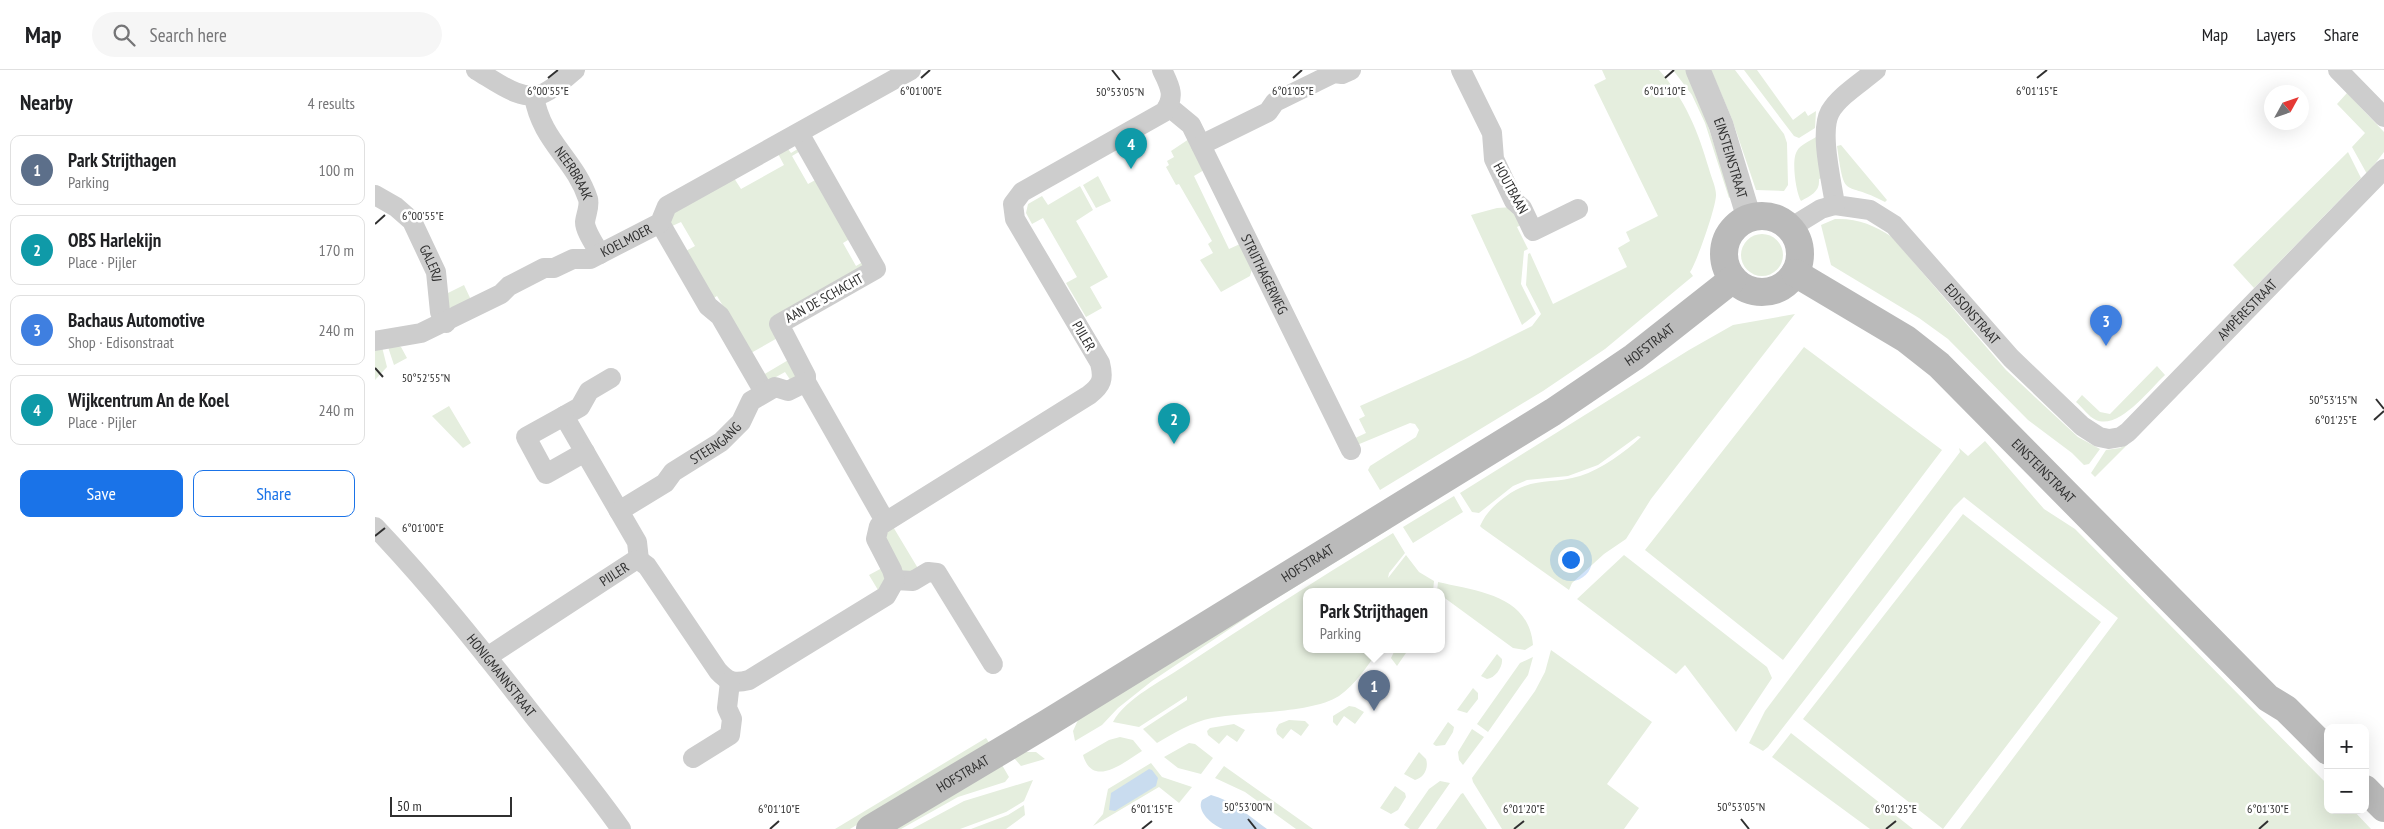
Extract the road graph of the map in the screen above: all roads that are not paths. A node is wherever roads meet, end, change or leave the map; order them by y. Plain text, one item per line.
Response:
1 (476, 70) edge
2 (575, 70) edge
3 (911, 70) edge
4 (1162, 70) edge
5 (1351, 70) edge
6 (1461, 70) edge
7 (1698, 70) edge
8 (1876, 70) edge
9 (2338, 70) edge
10 (534, 96) junction
11 (1168, 106) junction
12 (2384, 117) edge
13 (799, 133) junction
14 (1201, 145) junction
15 (2384, 169) edge
16 (375, 195) edge
17 (1835, 205) junction
18 (1578, 208) dead end
19 (1749, 218) junction
20 (660, 223) junction
21 (1790, 228) junction
22 (599, 254) junction
23 (1795, 273) junction
24 (1733, 278) junction
25 (446, 323) junction
26 (375, 341) edge
27 (611, 378) dead end
28 (806, 382) junction
29 (764, 392) junction
30 (564, 416) junction
31 (2103, 438) joint
32 (1351, 450) dead end
33 (585, 452) junction
34 (619, 512) junction
35 (885, 521) junction
36 (375, 527) edge
37 (639, 560) junction
38 (895, 580) junction
39 (487, 657) junction
40 (993, 664) dead end
41 (730, 682) junction
42 (2268, 698) junction
43 (2324, 747) edge
44 (693, 758) dead end
45 (2327, 769) edge
46 (2369, 793) edge
47 (2384, 808) edge
48 (2369, 812) edge
49 (2384, 826) edge
50 (621, 829) edge
51 (870, 829) edge

1 - 10 street
2 - 10 street
3 - 13 street, KOELMOER
4 - 11 street
5 - 14 street
6 - 18 street, HOUTBAAN
7 - 19 street, EINSTEINSTRAAT
8 - 17 street
9 - 12 street
10 - 22 street, NEERBRAAK
11 - 14 street, STRIJTHAGERWEG
11 - 35 street, PIJLER
13 - 20 street, KOELMOER
13 - 28 street, AAN DE SCHACHT
14 - 32 street, STRIJTHAGERWEG
15 - 31 street, AMPÈRESTRAAT
16 - 25 street, GALERIJ
17 - 21 street
17 - 31 street, EDISONSTRAAT
19 - 21 main road
19 - 24 main road
20 - 22 street, KOELMOER
20 - 29 street
21 - 23 main road
22 - 25 street, KOELMOER
23 - 24 main road
23 - 42 main road, EINSTEINSTRAAT
24 - 51 main road, HOFSTRAAT
25 - 26 street, KOELMOER
27 - 30 street
28 - 29 street
28 - 35 street, AAN DE SCHACHT
29 - 34 street, STEENGANG
30 - 33 street
30 - 33 street
33 - 34 street
34 - 37 street
35 - 38 street
36 - 39 street, HONIGMANNSTRAAT
37 - 39 street, PIJLER
37 - 41 street, PIJLER
38 - 40 street
38 - 41 street
39 - 50 street, HONIGMANNSTRAAT
41 - 44 street
42 - 43 main road, EINSTEINSTRAAT
42 - 45 main road, EINSTEINSTRAAT
46 - 47 main road
48 - 49 main road

